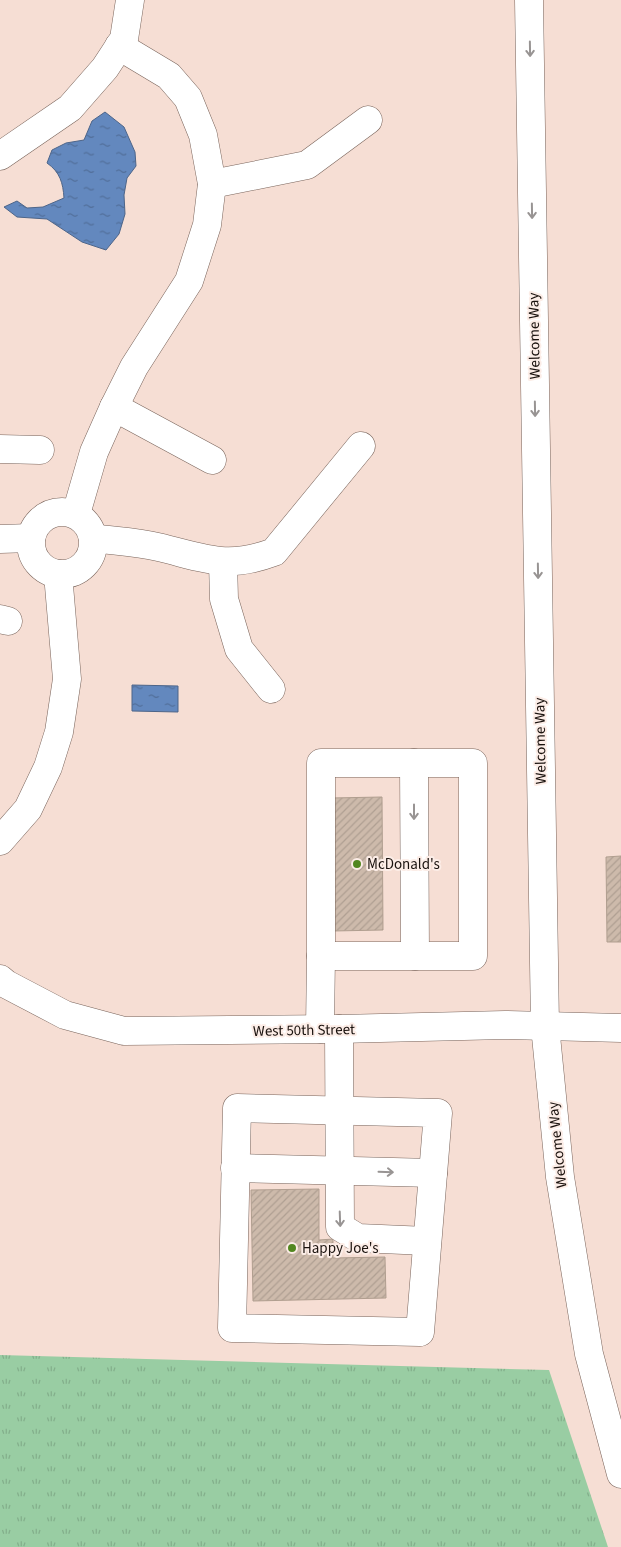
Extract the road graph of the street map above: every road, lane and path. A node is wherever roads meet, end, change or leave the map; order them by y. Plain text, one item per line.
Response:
1 (130, 0) edge
2 (529, 0) edge
3 (119, 46) junction
4 (368, 120) dead end
5 (0, 156) edge
6 (212, 184) junction
7 (114, 407) junction
8 (360, 446) dead end
9 (0, 449) edge
10 (40, 450) dead end
11 (212, 460) dead end
12 (76, 514) junction
13 (30, 538) junction
14 (93, 538) junction
15 (0, 539) edge
16 (223, 562) junction
17 (58, 574) junction
18 (271, 689) dead end
19 (414, 764) junction
20 (0, 841) edge
21 (320, 956) junction
22 (415, 956) junction
23 (0, 979) edge
24 (545, 1026) junction
25 (621, 1028) edge
26 (330, 1030) junction
27 (339, 1110) junction
28 (238, 1168) junction
29 (339, 1170) junction
30 (433, 1173) junction
31 (427, 1241) junction
32 (621, 1474) edge

1 - 3 main road
2 -> 24 main road, Welcome Way
3 - 5 main road
3 - 6 main road
4 - 6 main road
6 - 7 main road
7 - 11 main road
7 - 12 main road
8 - 16 main road
9 - 10 main road
12 - 13 main road
12 - 14 main road
13 - 15 main road
13 - 17 main road
14 - 16 main road
14 - 17 main road
16 - 18 main road
17 - 20 main road
19 - 21 main road
19 -> 22 main road
19 - 22 main road
21 - 22 main road
21 - 26 main road
23 - 26 main road, West 50th Street
24 - 25 main road, West 50th Street
24 - 26 main road, West 50th Street
24 - 32 main road, Welcome Way
26 - 27 main road
27 - 28 main road
27 - 29 main road
27 - 30 main road
28 - 29 main road
28 - 31 main road
29 -> 30 main road
29 -> 31 main road
30 - 31 main road

